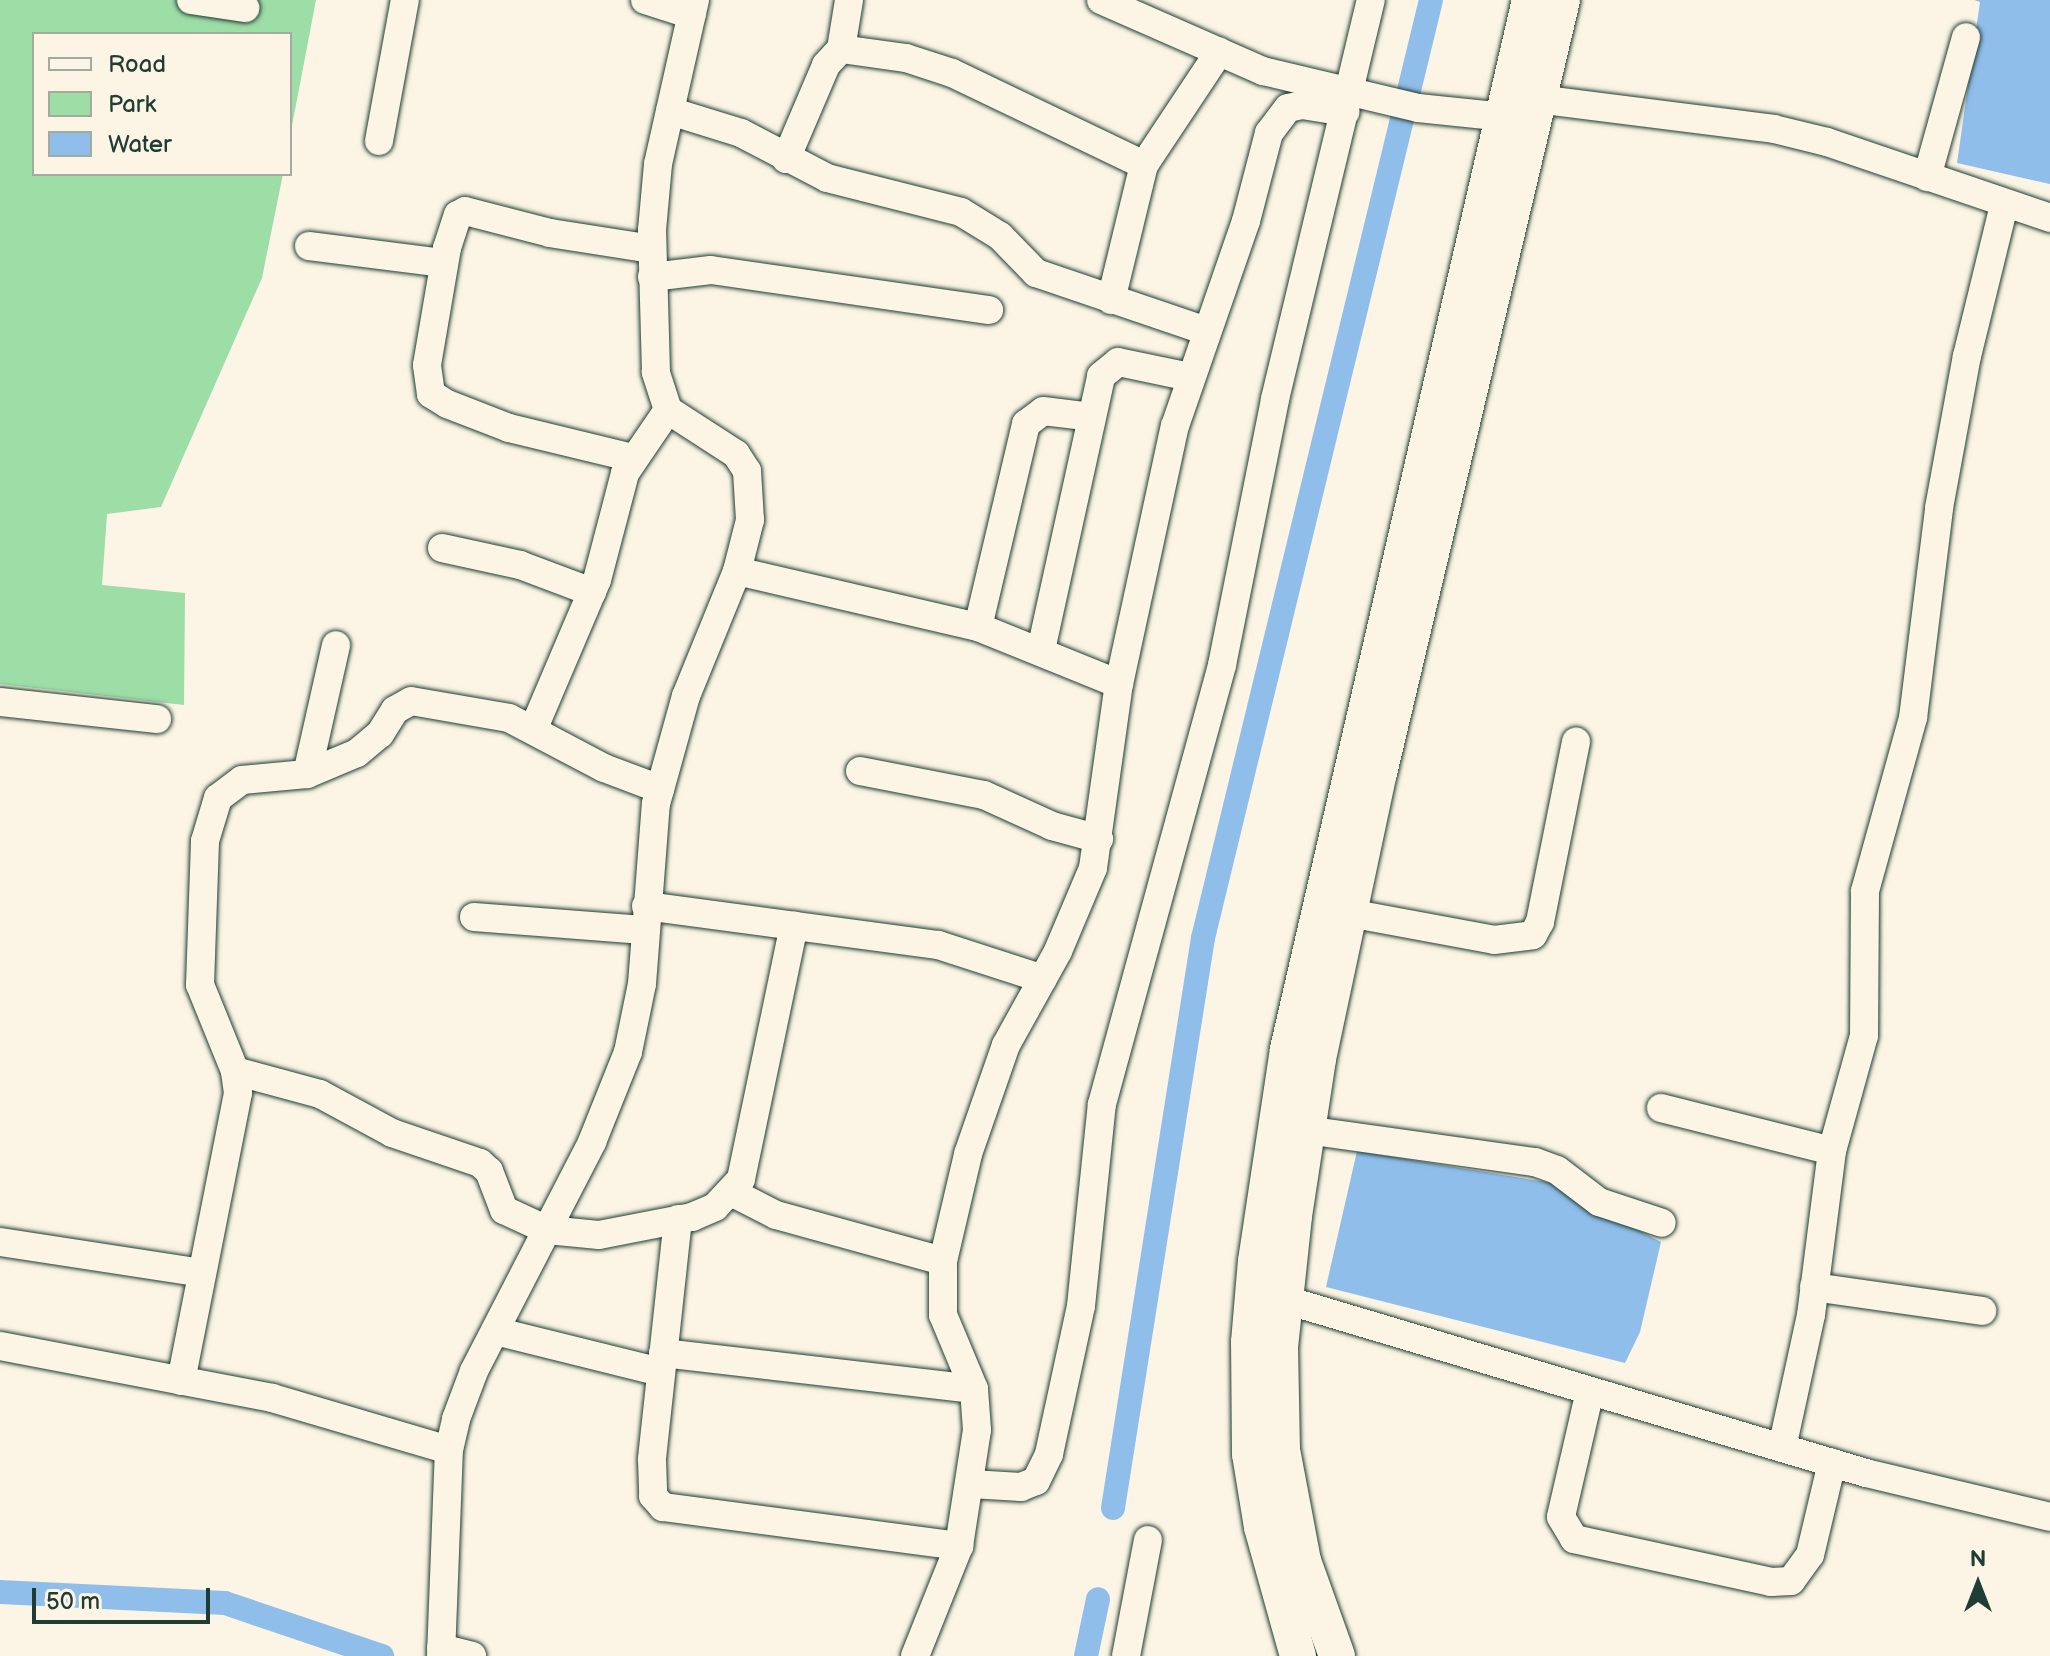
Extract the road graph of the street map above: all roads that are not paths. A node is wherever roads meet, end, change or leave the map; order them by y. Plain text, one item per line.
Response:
1 (191, 0) edge
2 (405, 0) edge
3 (645, 0) edge
4 (849, 0) edge
5 (1101, 0) edge
6 (1371, 0) edge
7 (1530, 0) edge
8 (1562, 0) edge
9 (694, 7) edge
10 (245, 8) dead end
11 (1966, 37) dead end
12 (841, 49) junction
13 (1219, 52) junction
14 (1354, 102) junction
15 (670, 111) junction
16 (1524, 112) junction
17 (379, 141) dead end
18 (786, 159) junction
19 (1144, 165) junction
20 (1927, 177) junction
21 (2004, 205) junction
22 (2050, 218) edge
23 (309, 246) dead end
24 (444, 263) junction
25 (652, 263) junction
26 (1111, 300) junction
27 (989, 310) dead end
28 (1206, 331) junction
29 (1190, 377) junction
30 (668, 410) junction
31 (1092, 417) junction
32 (633, 458) junction
33 (442, 548) dead end
34 (737, 571) junction
35 (592, 592) junction
36 (978, 627) junction
37 (336, 645) dead end
38 (1041, 650) junction
39 (1119, 684) junction
40 (0, 702) edge
41 (157, 719) dead end
42 (533, 730) junction
43 (1576, 742) dead end
44 (860, 771) dead end
45 (307, 774) junction
46 (660, 789) junction
47 (1099, 839) junction
48 (1349, 913) junction
49 (474, 917) dead end
50 (645, 918) junction
51 (794, 925) junction
52 (1043, 979) junction
53 (235, 1071) junction
54 (1661, 1108) dead end
55 (1306, 1130) junction
56 (1832, 1151) junction
57 (733, 1193) junction
58 (678, 1219) junction
59 (1662, 1223) dead end
60 (547, 1230) junction
61 (0, 1242) edge
62 (943, 1261) junction
63 (202, 1273) junction
64 (1814, 1287) junction
65 (1286, 1300) junction
66 (1982, 1311) dead end
67 (495, 1331) junction
68 (0, 1346) edge
69 (662, 1362) junction
70 (181, 1381) junction
71 (974, 1389) junction
72 (1590, 1391) junction
73 (1782, 1448) junction
74 (449, 1450) junction
75 (1832, 1463) junction
76 (971, 1484) junction
77 (2050, 1517) edge
78 (1148, 1540) dead end
79 (959, 1546) junction
80 (441, 1652) edge
81 (472, 1656) edge
82 (915, 1656) edge
83 (1126, 1656) edge
84 (1298, 1656) edge
85 (1337, 1656) edge

1 - 10 street
2 - 17 street
3 - 9 street
4 - 12 street
5 - 13 street
6 - 14 street
7 - 16 main road
8 - 16 main road
9 - 15 street
11 - 20 street
12 - 18 street
12 - 19 street
13 - 14 street
13 - 19 street
14 - 16 street
14 - 28 street
14 - 76 street
15 - 18 street
15 - 25 street
16 - 20 street
16 - 48 main road
16 - 84 main road
18 - 26 street
19 - 26 street
20 - 21 street
21 - 22 street
21 - 56 street
23 - 24 street
24 - 25 street
24 - 32 street
25 - 27 street
25 - 30 street
26 - 28 street
28 - 29 street
29 - 31 street
29 - 39 street
30 - 32 street
30 - 34 street
31 - 36 street
31 - 38 street
32 - 35 street
33 - 35 street
34 - 36 street
34 - 46 street
35 - 42 street
36 - 38 street
37 - 45 street
38 - 39 street
39 - 47 street
40 - 41 street
42 - 45 street
42 - 46 street
43 - 48 street
44 - 47 street
45 - 53 street
46 - 50 street
47 - 52 street
48 - 55 main road
49 - 50 street
50 - 51 street
50 - 60 street
51 - 52 street
51 - 57 street
52 - 62 street
53 - 60 street
53 - 63 street
54 - 56 street
55 - 59 street
55 - 65 main road
56 - 64 street
57 - 58 street
57 - 62 street
58 - 60 street
58 - 69 street
60 - 67 street
61 - 63 street
62 - 71 street
63 - 70 street
64 - 66 street
64 - 73 street
65 - 72 street
65 - 85 main road
67 - 69 street
67 - 74 street
68 - 70 street
69 - 71 street
69 - 79 street
70 - 74 street
71 - 76 street
72 - 73 street
72 - 75 street
73 - 75 street
74 - 80 street
75 - 77 street
76 - 79 street
78 - 83 street
79 - 82 street
80 - 81 street

